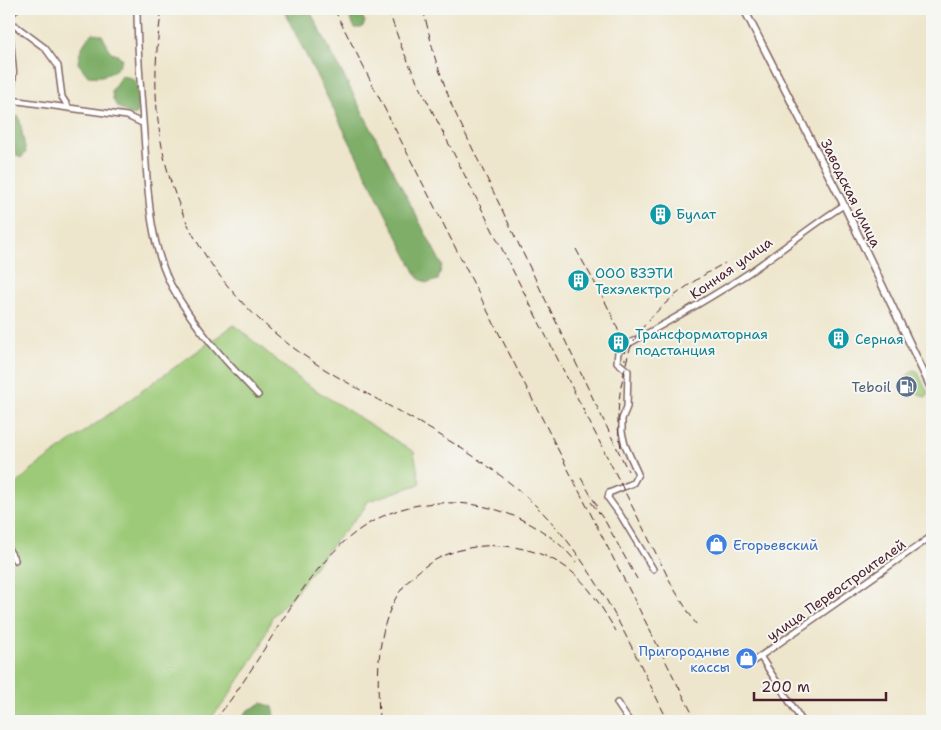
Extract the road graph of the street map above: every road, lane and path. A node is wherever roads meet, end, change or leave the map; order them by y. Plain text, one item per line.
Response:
1 (16, 9) edge
2 (137, 9) edge
3 (744, 9) edge
4 (9, 19) edge
5 (9, 30) edge
6 (11, 100) junction
7 (69, 108) junction
8 (9, 114) edge
9 (142, 123) junction
10 (844, 206) junction
11 (932, 390) edge
12 (258, 395) dead end
13 (932, 536) edge
14 (9, 550) edge
15 (16, 560) dead end
16 (653, 569) dead end
17 (760, 656) junction
18 (752, 662) dead end
19 (617, 703) dead end
20 (629, 721) edge
21 (802, 721) edge

1 - 4 street
2 - 9 street
3 - 10 street, Заводская улица
4 - 7 street
5 - 6 street
6 - 7 street
6 - 8 street
7 - 9 street
9 - 12 street
10 - 11 street, Заводская улица
10 - 16 street, Конная улица
13 - 17 street, улица Первостроителей
14 - 15 street
17 - 18 street, улица Первостроителей
17 - 21 street
19 - 20 street

